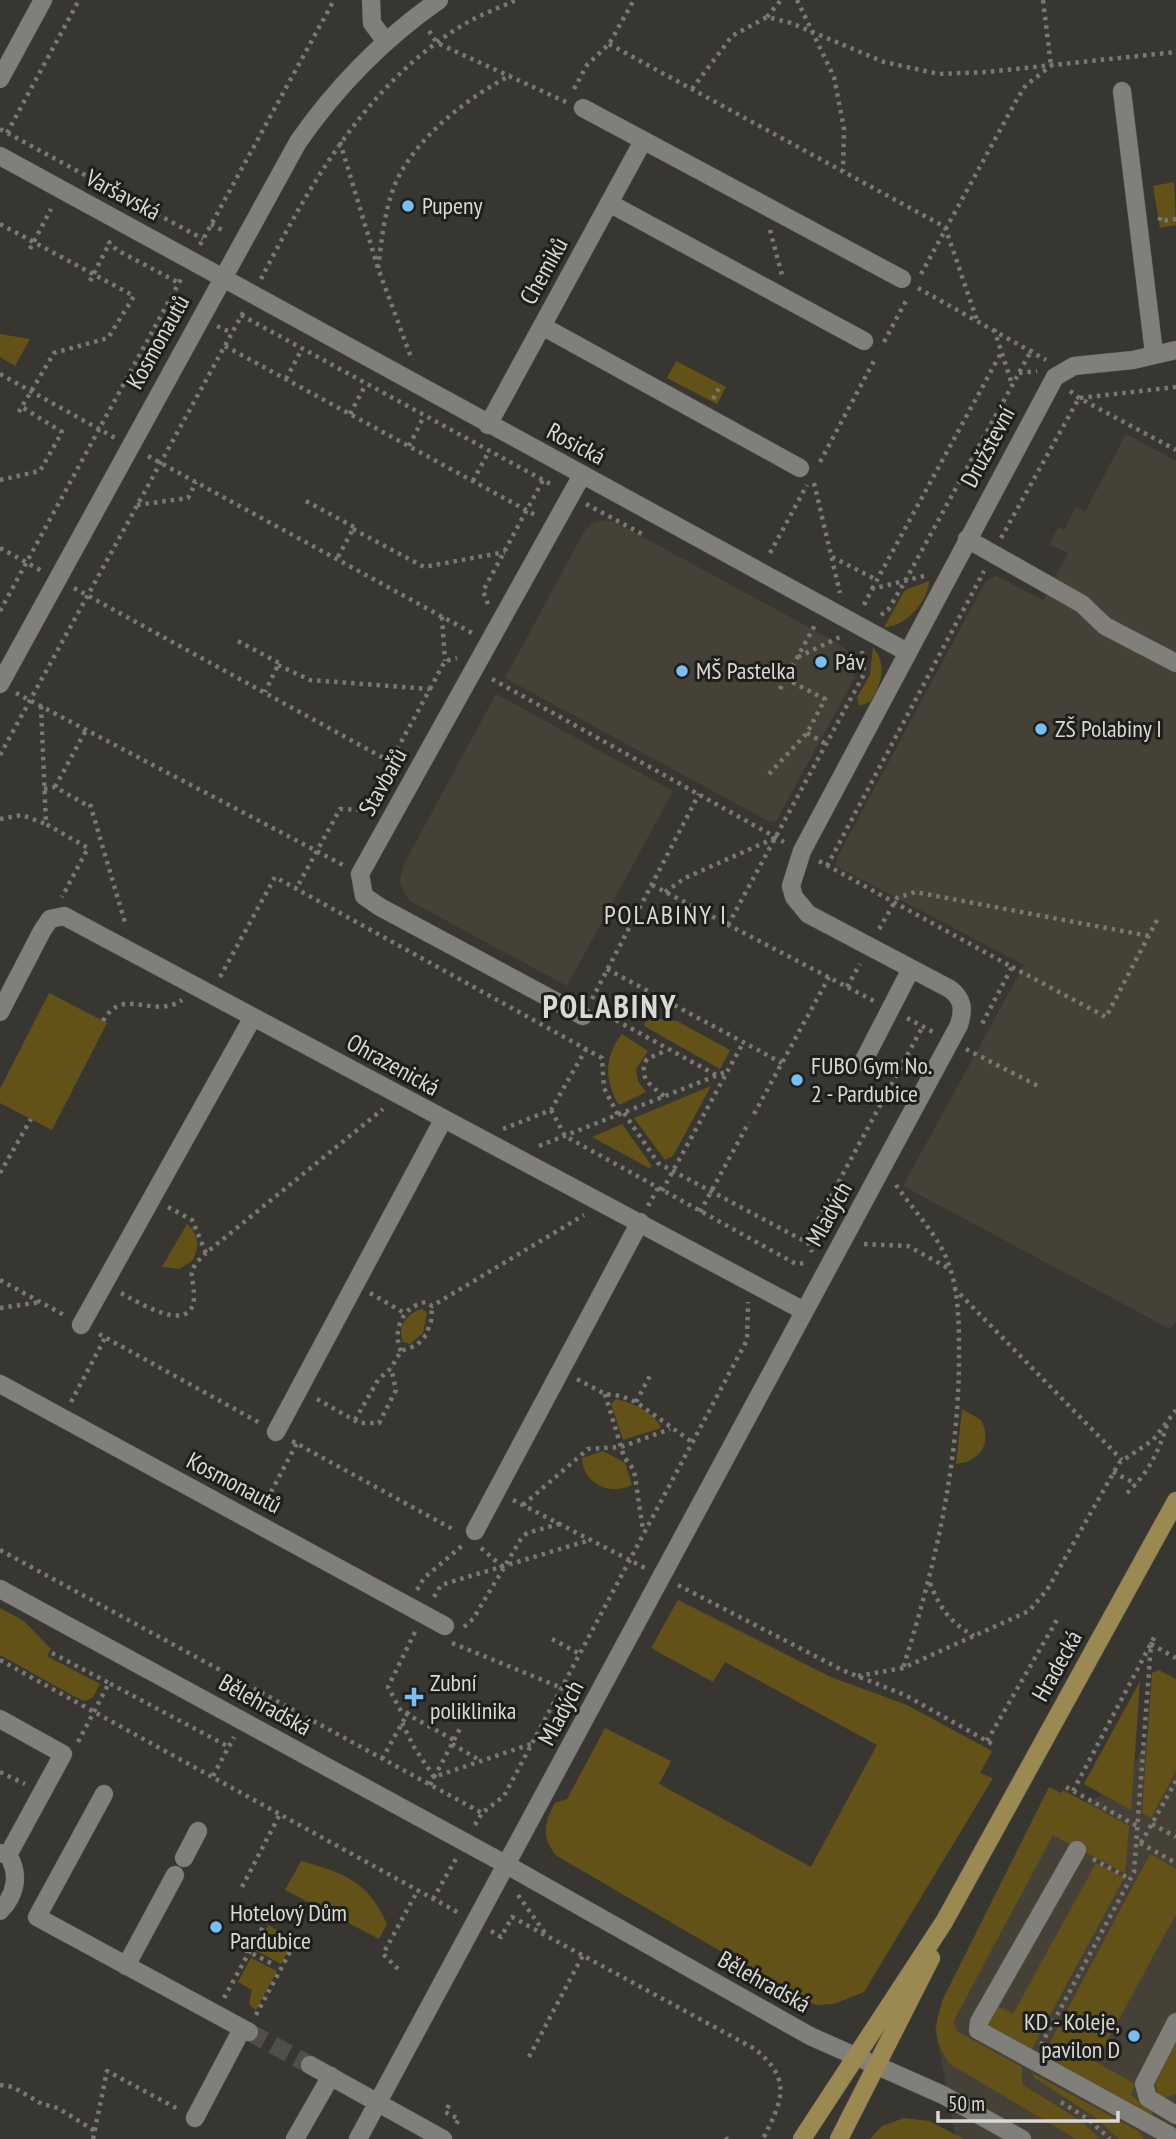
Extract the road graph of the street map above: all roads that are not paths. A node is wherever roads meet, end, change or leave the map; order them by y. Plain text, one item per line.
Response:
1 (43, 0) edge
2 (371, 0) edge
3 (439, 0) edge
4 (386, 42) junction
5 (0, 79) edge
6 (1122, 91) dead end
7 (575, 105) road end
8 (643, 141) junction
9 (0, 156) edge
10 (609, 203) junction
11 (222, 278) junction
12 (908, 283) road end
13 (542, 327) junction
14 (864, 341) dead end
15 (1176, 350) edge
16 (1154, 353) junction
17 (488, 425) junction
18 (806, 472) road end
19 (582, 475) junction
20 (967, 540) junction
21 (908, 652) junction
22 (1176, 663) edge
23 (0, 684) edge
24 (911, 969) junction
25 (585, 1011) road end
26 (0, 1012) edge
27 (253, 1017) junction
28 (863, 1062) dead end
29 (443, 1120) junction
30 (640, 1222) junction
31 (804, 1311) junction
32 (81, 1325) road end
33 (0, 1384) edge
34 (276, 1432) road end
35 (1176, 1501) edge
36 (471, 1537) road end
37 (0, 1589) edge
38 (445, 1626) road end
39 (0, 1719) edge
40 (104, 1794) dead end
41 (198, 1831) dead end
42 (1077, 1850) road end
43 (4, 1854) edge
44 (982, 1855) junction
45 (184, 1858) dead end
46 (507, 1865) junction
47 (175, 1875) dead end
48 (0, 1911) edge
49 (126, 1966) junction
50 (1176, 2022) edge
51 (854, 2056) junction
52 (310, 2065) tunnel mouth
53 (878, 2066) junction
54 (331, 2076) junction
55 (378, 2102) junction
56 (1176, 2115) edge
57 (195, 2118) road end
58 (1171, 2132) edge
59 (803, 2136) edge
60 (295, 2139) edge
61 (358, 2139) edge
62 (443, 2139) edge
63 (839, 2139) edge
64 (1022, 2139) edge

1 - 5 street
2 - 4 street
3 - 4 street, Kosmonautů
4 - 11 street, Kosmonautů
6 - 16 street
7 - 8 street
8 - 10 street, Chemiků
8 - 12 street
9 - 11 street, Varšavská
10 - 13 street, Chemiků
10 - 14 street
11 - 17 street, Rosická
11 - 23 street, Kosmonautů
13 - 17 street, Chemiků
13 - 18 street
15 - 16 street, Družstevní
16 - 20 street, Družstevní
17 - 19 street, Rosická
19 - 21 street, Rosická
19 - 25 street, Stavbařů
20 - 21 street, Družstevní
20 - 22 street
21 - 24 street, Mladých
24 - 28 street
24 - 31 street, Mladých
26 - 27 street, Ohrazenická
27 - 29 street, Ohrazenická
27 - 32 street
29 - 30 street, Ohrazenická
29 - 34 street
30 - 31 street, Ohrazenická
30 - 36 street
31 - 46 street, Mladých
33 - 38 street, Kosmonautů
35 - 44 main road, Hradecká
37 - 46 street, Bělehradská
39 - 43 street
40 - 49 street
41 - 45 street
42 - 58 street
43 - 48 street
44 - 51 main road
44 - 53 main road
46 - 51 street, Bělehradská
46 - 55 street
47 - 49 street
49 - 57 street
50 - 56 street
51 - 53 street, Bělehradská
51 - 59 main road
52 - 54 street
53 - 63 main road
53 - 64 street, Bělehradská
54 - 55 street
54 - 60 street
55 - 61 street
55 - 62 street

